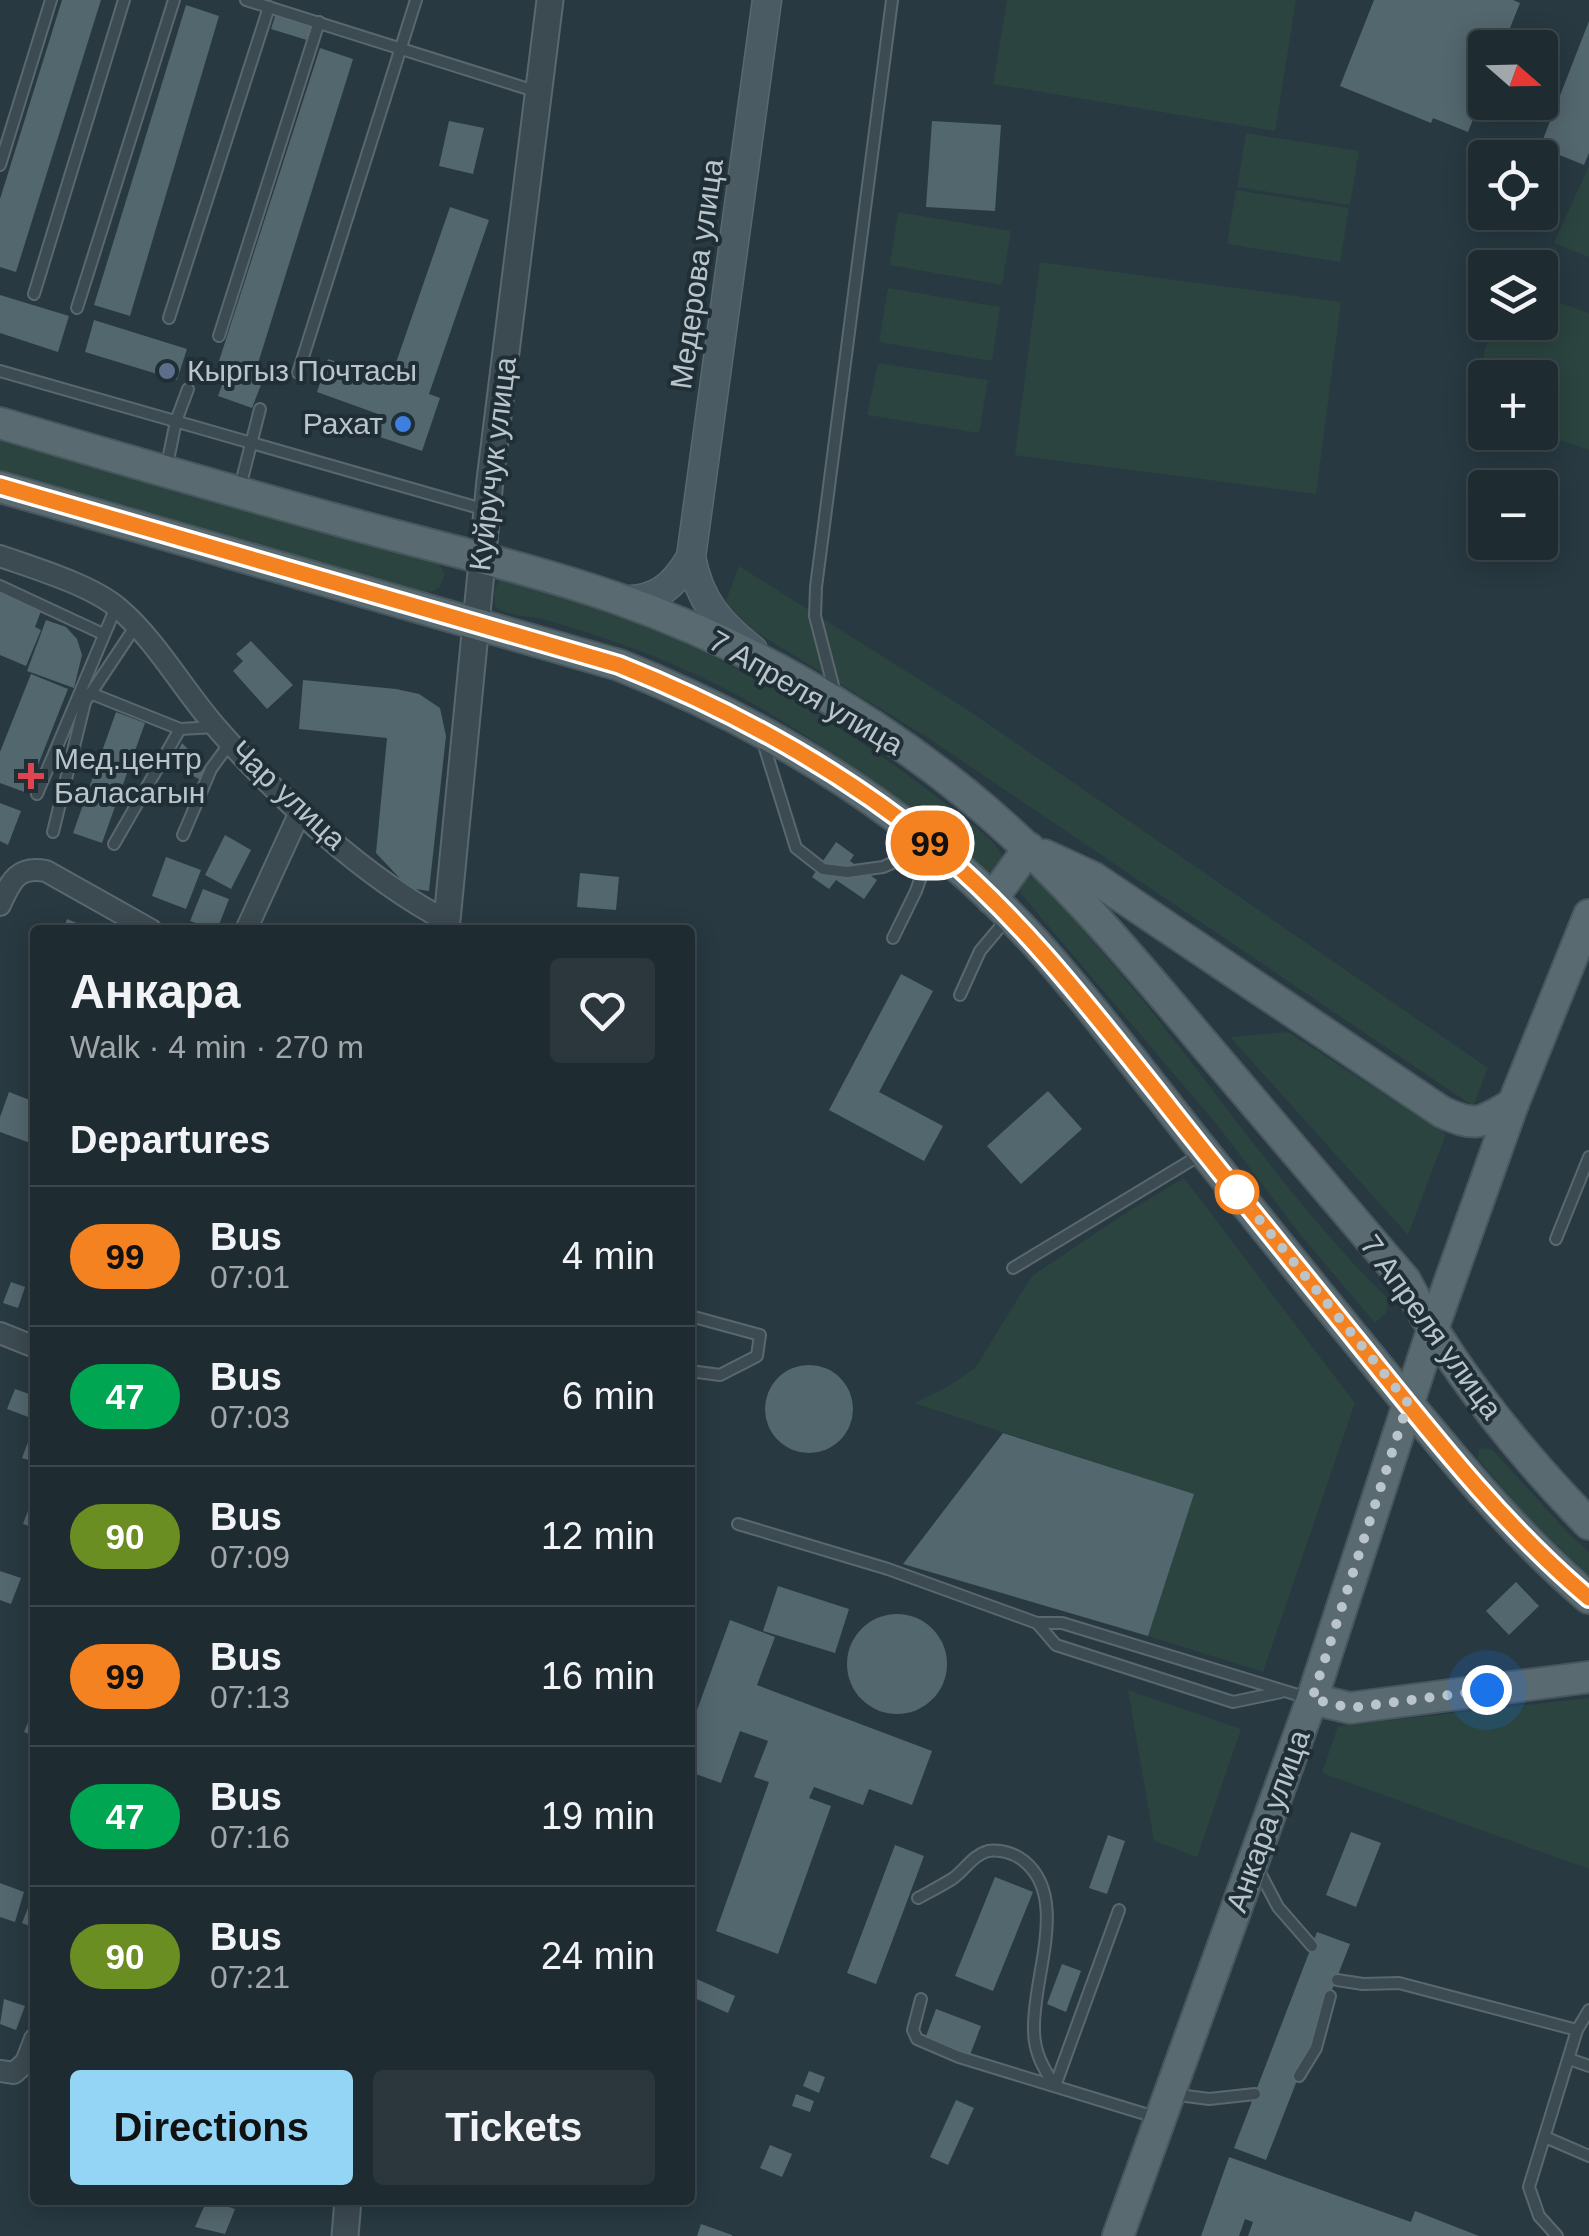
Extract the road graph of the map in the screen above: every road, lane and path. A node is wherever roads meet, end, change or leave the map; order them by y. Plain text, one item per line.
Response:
1 (50, 0) edge
2 (124, 0) edge
3 (174, 0) edge
4 (246, 0) edge
5 (416, 0) edge
6 (550, 0) edge
7 (768, 0) edge
8 (892, 0) edge
9 (269, 6) junction
10 (318, 22) junction
11 (400, 46) junction
12 (539, 92) junction
13 (0, 164) edge
14 (34, 294) dead end
15 (77, 308) dead end
16 (169, 318) dead end
17 (219, 336) dead end
18 (0, 371) edge
19 (298, 373) dead end
20 (188, 390) dead end
21 (260, 410) dead end
22 (176, 421) junction
23 (0, 424) edge
24 (250, 442) junction
25 (166, 472) junction
26 (0, 486) edge
27 (239, 493) junction
28 (486, 510) junction
29 (0, 556) edge
30 (691, 557) junction
31 (481, 559) junction
32 (0, 586) edge
33 (621, 600) junction
34 (116, 606) junction
35 (475, 622) junction
36 (136, 627) junction
37 (103, 634) junction
38 (780, 671) junction
39 (90, 692) junction
40 (838, 704) junction
41 (757, 727) junction
42 (180, 730) junction
43 (223, 735) junction
44 (37, 794) dead end
45 (300, 812) junction
46 (53, 832) dead end
47 (183, 835) dead end
48 (114, 844) dead end
49 (932, 845) junction
50 (1029, 848) junction
51 (0, 905) edge
52 (1001, 907) junction
53 (1589, 915) edge
54 (142, 925) edge
55 (248, 925) edge
56 (446, 925) edge
57 (893, 938) dead end
58 (960, 995) dead end
59 (1513, 1104) junction
60 (1205, 1152) junction
61 (1589, 1157) edge
62 (1556, 1239) dead end
63 (1014, 1268) dead end
64 (695, 1317) edge
65 (1432, 1331) junction
66 (0, 1333) edge
67 (30, 1345) edge
68 (695, 1373) edge
69 (1408, 1403) junction
70 (738, 1524) dead end
71 (1589, 1524) edge
72 (1589, 1598) edge
73 (1038, 1623) junction
74 (1589, 1677) edge
75 (1298, 1695) junction
76 (1254, 1861) junction
77 (918, 1898) dead end
78 (1118, 1910) dead end
79 (1312, 1946) dead end
80 (1338, 1980) dead end
81 (1330, 1996) dead end
82 (921, 1999) dead end
83 (1589, 2010) edge
84 (1577, 2030) junction
85 (30, 2052) edge
86 (1569, 2059) junction
87 (1589, 2066) edge
88 (7, 2072) edge
89 (1299, 2076) dead end
90 (1055, 2086) junction
91 (1255, 2094) dead end
92 (1165, 2106) junction
93 (1544, 2137) junction
94 (1589, 2156) edge
95 (348, 2205) edge
96 (345, 2236) edge
97 (1118, 2236) edge
98 (1557, 2236) edge

1 - 13 lane
2 - 14 lane
3 - 15 lane
4 - 9 lane
5 - 11 lane
6 - 12 street, Куйручук улица
7 - 30 main road, Медерова улица
8 - 40 lane
9 - 10 lane
9 - 16 lane
10 - 11 lane
10 - 17 lane
11 - 12 lane
11 - 19 lane
12 - 28 street, Куйручук улица
18 - 22 lane
20 - 22 lane
21 - 24 lane
22 - 24 lane
22 - 25 lane
23 - 25 main road, 7 Апреля улица
24 - 27 lane
24 - 28 lane
25 - 27 main road, 7 Апреля улица
26 - 35 main road, 7 Апреля улица
27 - 31 main road, 7 Апреля улица
28 - 31 street, Куйручук улица
29 - 34 street, Чар улица
30 - 33 main road
30 - 38 main road, Медерова улица
31 - 33 main road, 7 Апреля улица
31 - 35 street, Куйручук улица
32 - 37 lane
33 - 38 main road, 7 Апреля улица
34 - 36 street, Чар улица
34 - 37 lane
35 - 41 main road, 7 Апреля улица
35 - 56 street, Куйручук улица
36 - 39 lane
36 - 43 street, Чар улица
37 - 44 lane
38 - 40 main road, 7 Апреля улица
39 - 42 lane
39 - 46 lane
40 - 50 main road, 7 Апреля улица
41 - 49 main road, 7 Апреля улица
41 - 49 lane
42 - 43 lane
42 - 48 lane
43 - 45 street, Чар улица
43 - 47 lane
45 - 55 street
45 - 56 street, Чар улица
49 - 52 main road, 7 Апреля улица
49 - 57 lane
50 - 52 main road
50 - 59 main road
50 - 65 main road, 7 Апреля улица
51 - 54 street
52 - 58 lane
52 - 60 main road, 7 Апреля улица
53 - 59 main road, Анкара улица
59 - 65 main road, Анкара улица
60 - 63 lane
60 - 69 main road, 7 Апреля улица
61 - 62 lane
64 - 68 lane
65 - 69 main road, Анкара улица
65 - 71 main road, 7 Апреля улица
66 - 67 street
69 - 72 main road, 7 Апреля улица
69 - 75 main road, Анкара улица
70 - 73 lane
73 - 75 lane
73 - 75 lane
74 - 75 main road
75 - 76 main road, Анкара улица
76 - 79 lane
76 - 92 main road, Анкара улица
77 - 90 lane
78 - 90 lane
80 - 84 lane
81 - 89 lane
82 - 90 lane
83 - 84 lane
84 - 86 lane
85 - 88 street
86 - 87 lane
86 - 93 lane
90 - 92 lane
91 - 92 lane
92 - 97 main road, Анкара улица
93 - 94 lane
93 - 98 lane
95 - 96 street

